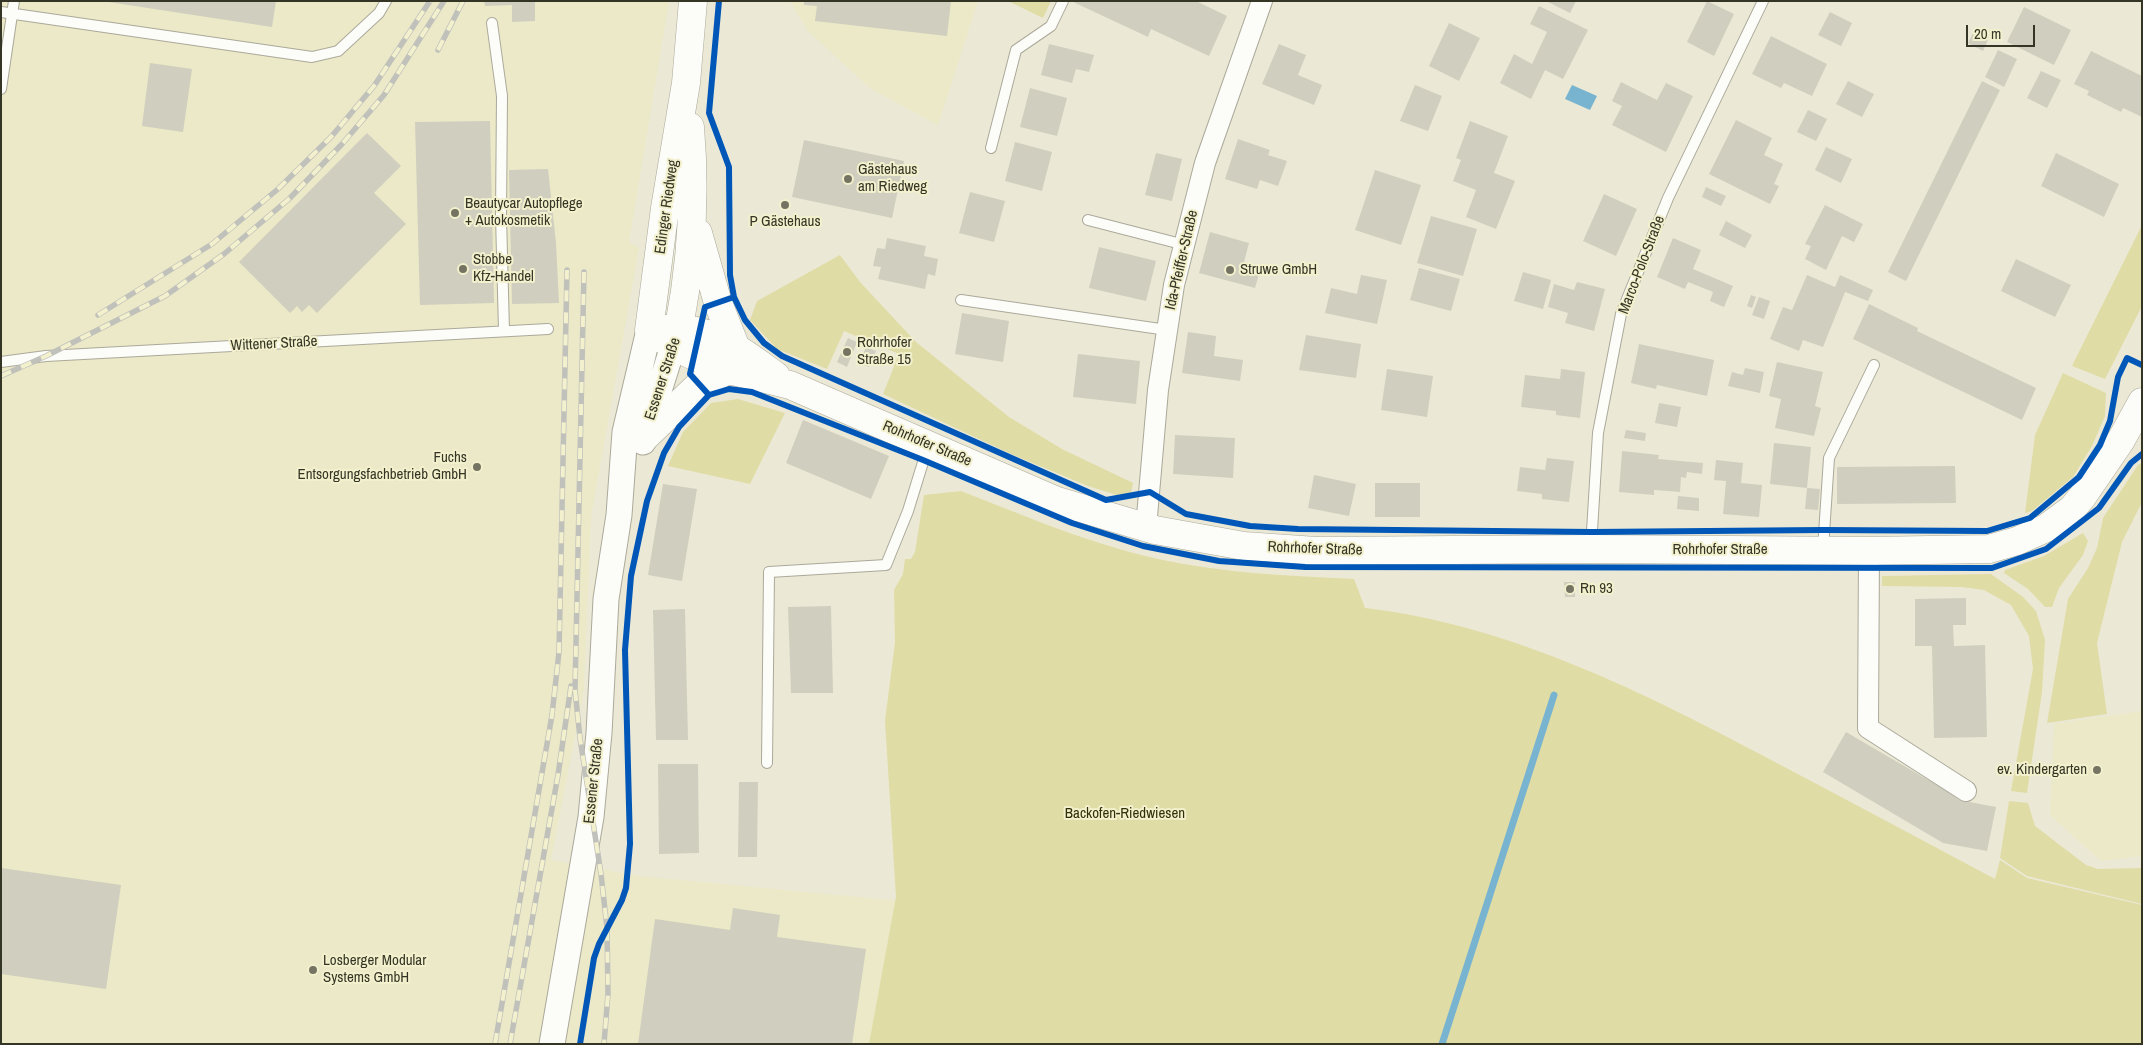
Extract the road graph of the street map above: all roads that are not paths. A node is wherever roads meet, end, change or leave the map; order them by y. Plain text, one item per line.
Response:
1 (14, 1) edge
2 (386, 1) edge
3 (693, 1) edge
4 (1062, 1) edge
5 (1262, 1) edge
6 (1763, 1) edge
7 (1, 12) edge
8 (12, 14) junction
9 (492, 23) dead end
10 (686, 83) junction
11 (1, 89) edge
12 (991, 148) dead end
13 (694, 216) junction
14 (1088, 220) dead end
15 (1185, 245) junction
16 (961, 300) dead end
17 (548, 329) dead end
18 (649, 330) junction
19 (1167, 330) junction
20 (504, 331) junction
21 (677, 337) junction
22 (732, 359) junction
23 (1, 362) edge
24 (1874, 366) dead end
25 (2142, 402) edge
26 (645, 437) junction
27 (928, 444) junction
28 (619, 515) junction
29 (1146, 528) junction
30 (1591, 549) junction
31 (1823, 550) junction
32 (1869, 551) junction
33 (767, 763) dead end
34 (1966, 790) dead end
35 (552, 1044) edge

1 - 8 lane
2 - 8 lane
3 - 10 main road, Edinger Riedweg
4 - 12 lane
5 - 15 street, Ida-Pfeiffer-Straße
6 - 30 lane, Marco-Polo-Straße
7 - 8 lane
8 - 11 lane
9 - 20 lane
10 - 13 main road, Edinger Riedweg
10 - 18 main road, Edinger Riedweg
13 - 21 main road, Edinger Riedweg
13 - 22 main road
14 - 15 lane
15 - 19 street, Ida-Pfeiffer-Straße
16 - 19 lane
17 - 20 lane, Wittener Straße
18 - 21 main road, Rohrhofer Straße
18 - 28 street, Essener Straße
19 - 29 street, Ida-Pfeiffer-Straße
20 - 23 lane, Wittener Straße
21 - 22 main road, Rohrhofer Straße
21 - 26 street, Essener Straße
22 - 26 main road
22 - 27 main road, Rohrhofer Straße
24 - 31 lane
25 - 32 main road, Rohrhofer Straße
26 - 28 street, Essener Straße
27 - 29 main road, Rohrhofer Straße
27 - 33 lane
28 - 35 street, Essener Straße
29 - 30 main road, Rohrhofer Straße
30 - 31 main road, Rohrhofer Straße
31 - 32 main road, Rohrhofer Straße
32 - 34 street

